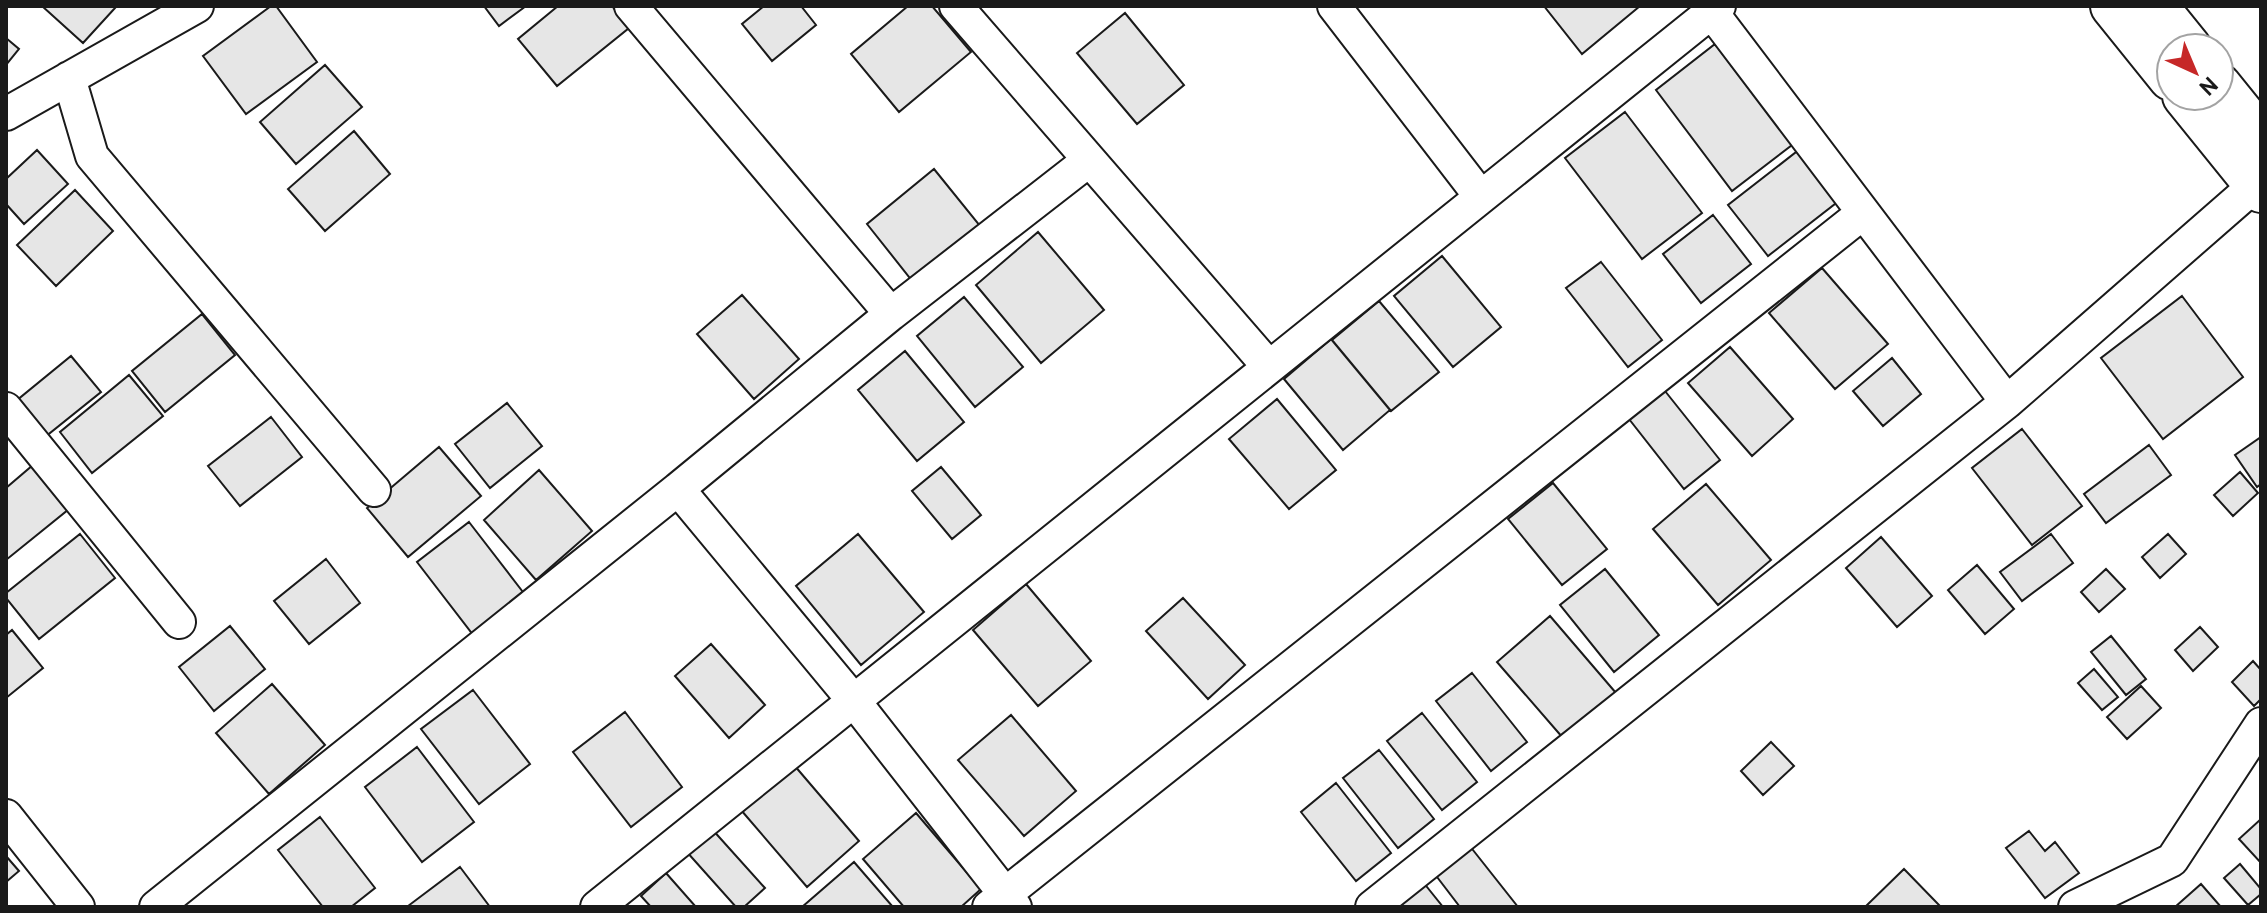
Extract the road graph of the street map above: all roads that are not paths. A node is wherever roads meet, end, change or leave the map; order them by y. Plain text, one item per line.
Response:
1 (197, 6) edge
2 (631, 6) edge
3 (956, 6) edge
4 (1334, 6) edge
5 (2113, 6) edge
6 (2155, 6) edge
7 (1712, 8) edge
8 (2176, 32) edge
9 (2155, 58) edge
10 (69, 78) junction
11 (2235, 106) edge
12 (2198, 112) edge
13 (6, 114) edge
14 (2261, 138) edge
15 (1088, 161) junction
16 (2259, 185) edge
17 (1481, 197) junction
18 (1863, 213) junction
19 (891, 314) junction
20 (1269, 367) junction
21 (2007, 402) junction
22 (6, 409) edge
23 (678, 489) junction
24 (374, 490) dead end
25 (179, 622) dead end
26 (854, 701) junction
27 (2261, 724) edge
28 (6, 816) edge
29 (1003, 903) edge
30 (78, 907) edge
31 (156, 907) edge
32 (597, 907) edge
33 (1372, 907) edge
34 (2075, 907) edge

1 - 10 street
2 - 19 street
3 - 15 street
4 - 17 street
5 - 9 main road
6 - 8 main road
7 - 17 street
7 - 18 street
10 - 13 street
10 - 24 street
11 - 14 main road
12 - 16 main road
15 - 19 street
15 - 20 street
16 - 21 street
17 - 20 street
18 - 21 street
18 - 29 street
19 - 23 street
20 - 26 street
21 - 33 street
22 - 25 street
23 - 26 street
23 - 31 street
26 - 29 street
26 - 32 street
27 - 34 street
28 - 30 street

